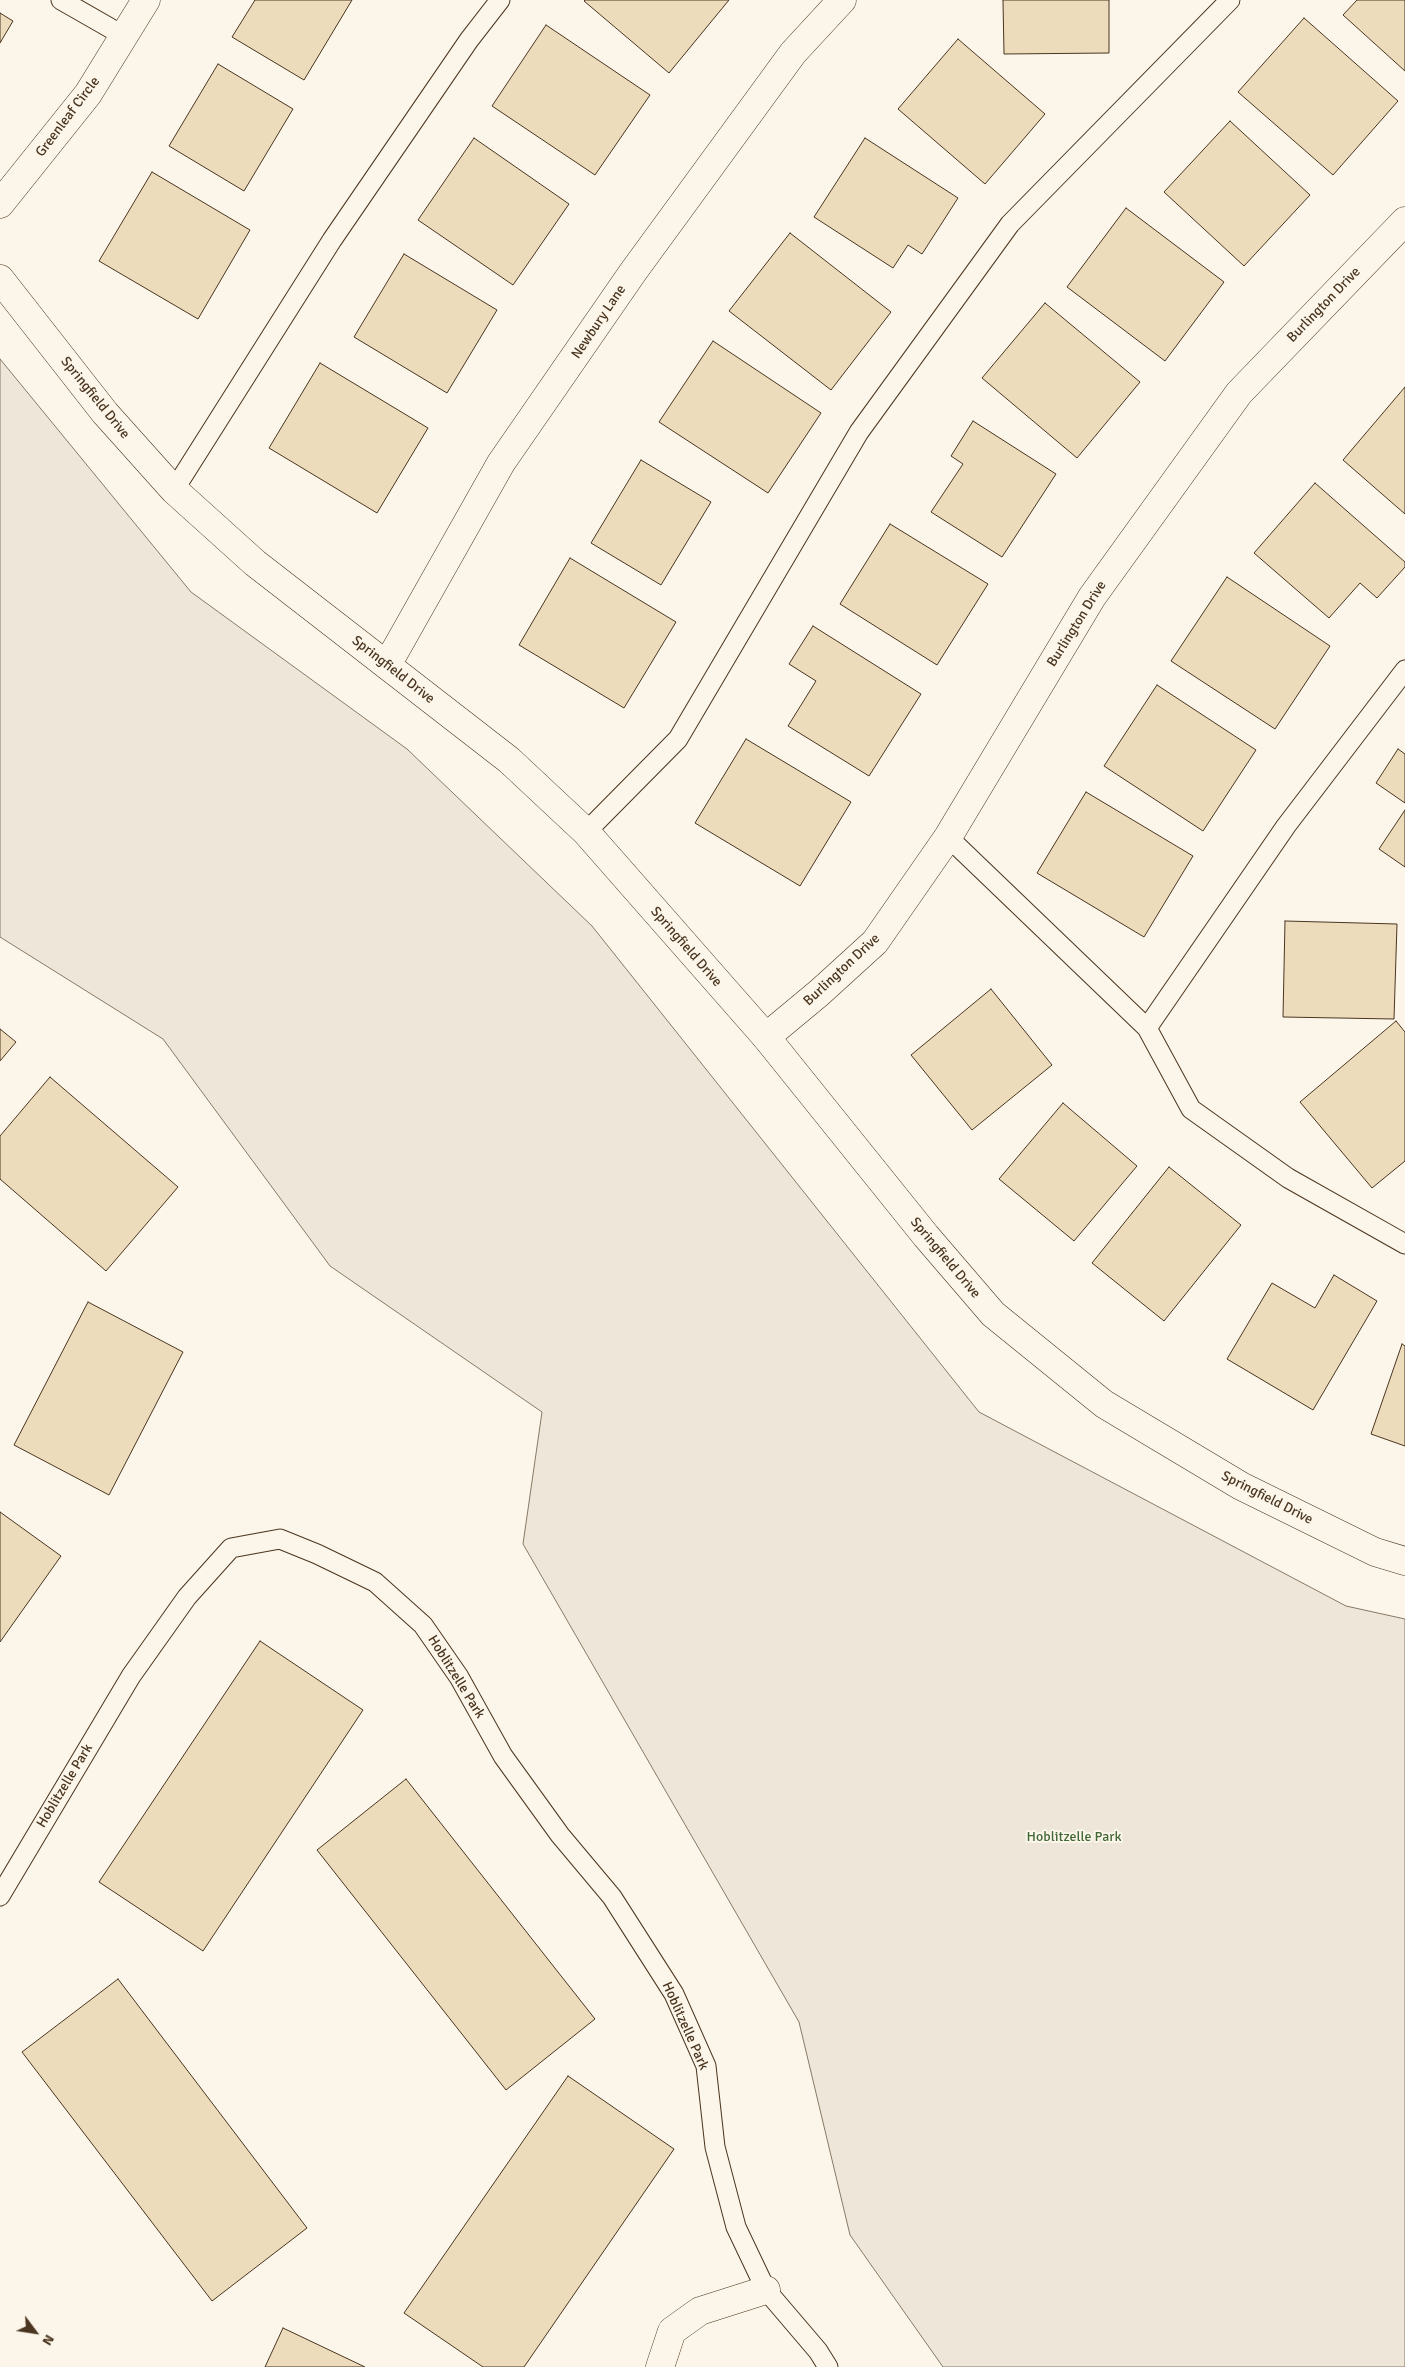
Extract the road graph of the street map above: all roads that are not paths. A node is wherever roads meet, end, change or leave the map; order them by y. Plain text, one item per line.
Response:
1 (62, 0) edge
2 (146, 0) edge
3 (500, 0) edge
4 (842, 0) edge
5 (1230, 0) edge
6 (124, 36) junction
7 (0, 204) edge
8 (1405, 221) edge
9 (0, 280) edge
10 (174, 490) junction
11 (387, 665) junction
12 (1405, 670) edge
13 (586, 832) junction
14 (948, 837) junction
15 (1147, 1028) junction
16 (766, 1037) junction
17 (1405, 1244) edge
18 (1405, 1560) edge
19 (0, 1896) edge
20 (766, 2290) junction
21 (660, 2367) edge
22 (828, 2367) edge

1 - 6 lane
2 - 6 street, Greenleaf Circle
3 - 10 lane
4 - 11 street, Newbury Lane
5 - 13 lane
6 - 7 street, Greenleaf Circle
8 - 14 street, Burlington Drive
9 - 10 street, Springfield Drive
10 - 11 street, Springfield Drive
11 - 13 street, Springfield Drive
12 - 15 lane
13 - 16 street, Springfield Drive
14 - 15 lane
14 - 16 street, Burlington Drive
15 - 17 lane
16 - 18 street, Springfield Drive
19 - 20 lane, Hoblitzelle Park
20 - 21 street
20 - 22 lane, Hoblitzelle Park

